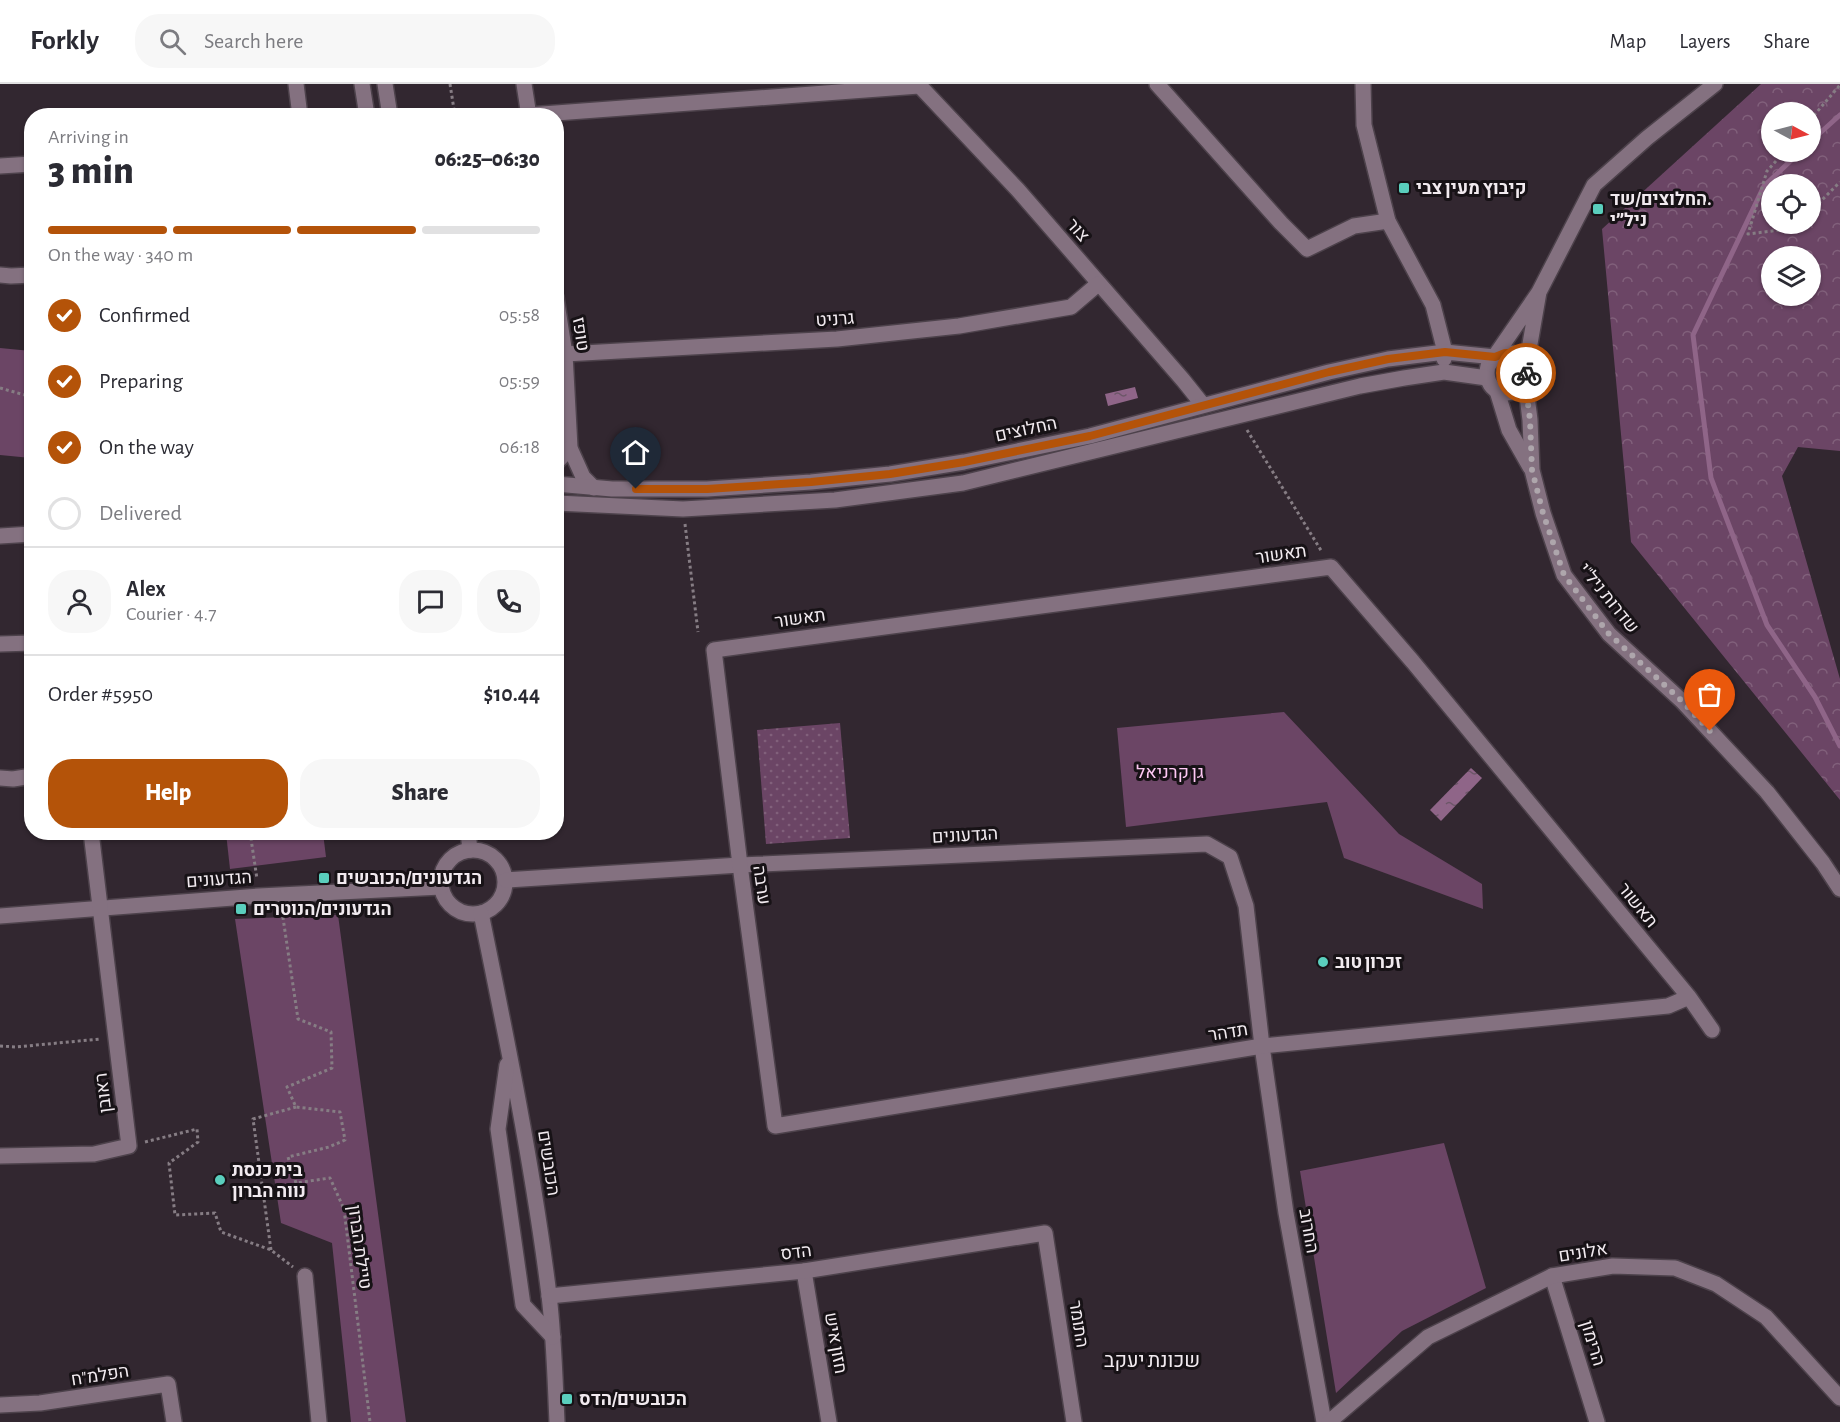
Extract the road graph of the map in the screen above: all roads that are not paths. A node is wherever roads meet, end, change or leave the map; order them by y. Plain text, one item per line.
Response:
1 (296, 84) edge
2 (362, 84) edge
3 (385, 84) edge
4 (524, 84) edge
5 (1157, 84) edge
6 (1363, 84) edge
7 (1715, 84) edge
8 (919, 85) edge
9 (299, 108) edge
10 (366, 108) edge
11 (389, 108) edge
12 (528, 108) edge
13 (564, 112) edge
14 (24, 165) edge
15 (0, 166) edge
16 (1388, 221) junction
17 (0, 275) edge
18 (24, 275) edge
19 (1098, 284) junction
20 (1539, 292) junction
21 (564, 348) edge
22 (1445, 352) junction
23 (565, 354) junction
24 (1495, 357) junction
25 (1444, 372) junction
26 (1526, 376) junction
27 (1487, 378) junction
28 (1497, 391) junction
29 (1203, 405) junction
30 (570, 448) junction
31 (564, 454) edge
32 (1532, 470) junction
33 (564, 485) edge
34 (594, 488) junction
35 (564, 503) edge
36 (24, 534) edge
37 (0, 536) edge
38 (24, 643) edge
39 (0, 644) edge
40 (714, 650) joint
41 (24, 777) edge
42 (0, 778) edge
43 (92, 840) edge
44 (469, 840) edge
45 (470, 850) junction
46 (740, 865) junction
47 (506, 879) junction
48 (441, 887) junction
49 (1840, 889) edge
50 (100, 908) junction
51 (481, 913) junction
52 (0, 916) edge
53 (1689, 997) junction
54 (1712, 1030) dead end
55 (1262, 1046) junction
56 (508, 1053) junction
57 (775, 1126) joint
58 (0, 1156) edge
59 (1045, 1233) joint
60 (804, 1271) junction
61 (305, 1276) road end
62 (1552, 1276) junction
63 (549, 1296) junction
64 (553, 1337) junction
65 (1840, 1398) edge
66 (0, 1405) edge
67 (174, 1422) edge
68 (319, 1422) edge
69 (557, 1422) edge
70 (829, 1422) edge
71 (1074, 1422) edge
72 (1324, 1422) edge
73 (1329, 1422) edge
74 (1598, 1422) edge

1 - 9 street
2 - 10 street
3 - 11 street
4 - 12 street
5 - 16 street
6 - 16 street
7 - 20 street, שדרות ניל"י
8 - 13 street
8 - 19 street, צור
14 - 15 street
16 - 22 street
17 - 18 street
19 - 23 street, גרניט
19 - 29 street, צור
20 - 24 street, שדרות ניל"י
20 - 26 street, שדרות ניל"י
21 - 23 street, טופז
22 - 24 street, החלוצים
22 - 25 street
22 - 29 street, החלוצים
23 - 30 street, טופז
24 - 26 street
24 - 27 street
25 - 27 street, החלוצים
25 - 35 street, החלוצים
26 - 28 street
26 - 32 street, שדרות ניל"י
27 - 28 street
28 - 32 street, שדרות ניל"י
29 - 34 street, החלוצים
30 - 31 street
30 - 34 street, טופז
32 - 49 street, שדרות ניל"י
33 - 34 street, החלוצים
36 - 37 street
38 - 39 street
40 - 46 street, ערבה
40 - 53 street, תאשור
41 - 42 street
43 - 50 street, ראובן
44 - 45 street
45 - 47 street
45 - 48 street
46 - 47 street, הגדעונים
46 - 55 street, הגדעונים
46 - 57 street, ערבה
47 - 51 street
48 - 50 street, הגדעונים
48 - 51 street
50 - 52 street, הגדעונים
50 - 58 street, ראובן
51 - 56 street, הכובשים
53 - 54 street, תאשור
53 - 55 street, תדהר
55 - 57 street, תדהר
55 - 72 street, החרוב
56 - 63 street, הכובשים
56 - 64 street
59 - 60 street, הדס
59 - 71 street, התומר
60 - 63 street, הדס
60 - 70 street, חזון איש
61 - 68 street
62 - 65 street, אלונים
62 - 73 street, אלונים
62 - 74 street, הרימון
63 - 64 street, הכובשים
64 - 69 street, הכובשים
66 - 67 street, הפלמ"ח

